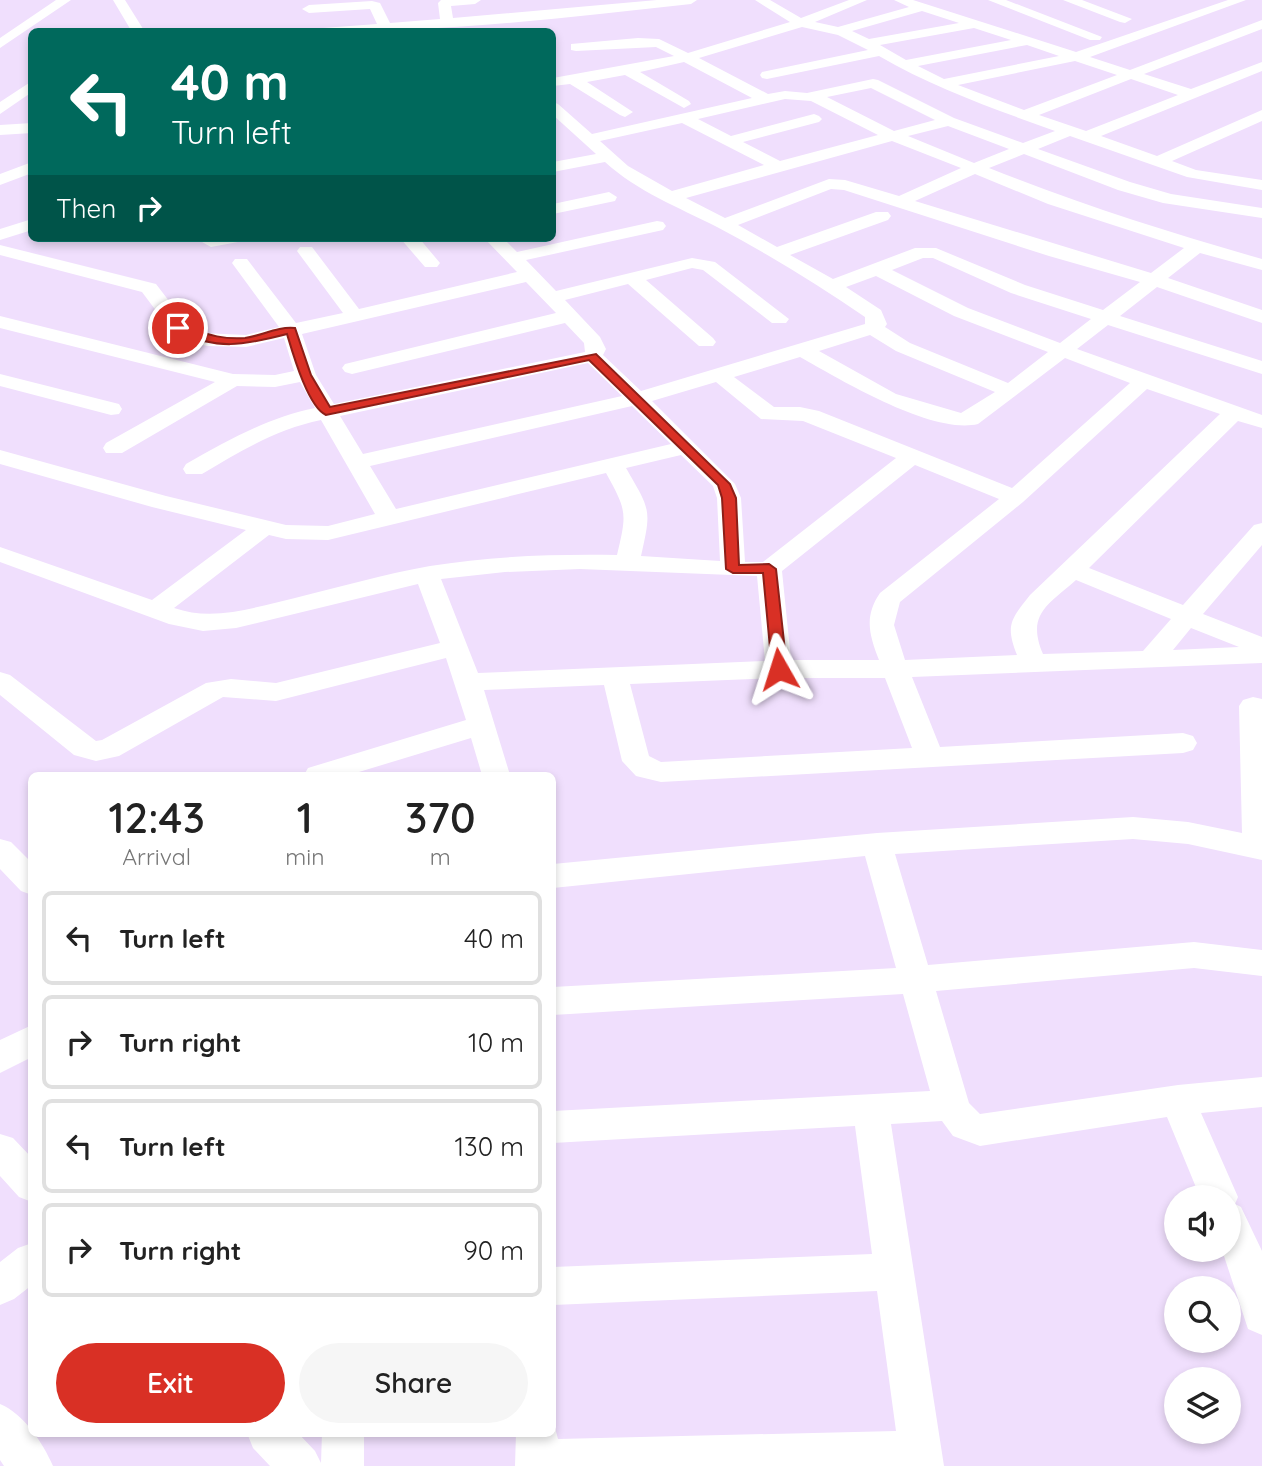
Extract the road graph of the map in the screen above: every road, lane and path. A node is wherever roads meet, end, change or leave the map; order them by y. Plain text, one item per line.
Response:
1 (65, 0) edge
2 (119, 0) edge
3 (475, 0) edge
4 (691, 0) edge
5 (861, 0) edge
6 (900, 0) edge
7 (994, 0) edge
8 (1069, 0) edge
9 (1240, 0) edge
10 (767, 4) edge
11 (799, 4) dead end
12 (923, 7) junction
13 (309, 9) dead end
14 (555, 14) junction
15 (485, 19) junction
16 (1125, 19) dead end
17 (447, 22) junction
18 (799, 22) junction
19 (975, 24) junction
20 (1262, 24) edge
21 (1167, 25) junction
22 (385, 27) junction
23 (136, 28) edge
24 (373, 28) edge
25 (491, 28) edge
26 (838, 31) junction
27 (1095, 37) dead end
28 (804, 40) dead end
29 (1220, 40) junction
30 (2, 42) edge
31 (1025, 42) junction
32 (28, 43) edge
33 (875, 47) junction
34 (1241, 47) dead end
35 (580, 52) junction
36 (783, 55) dead end
37 (687, 57) junction
38 (1075, 57) junction
39 (808, 65) junction
40 (903, 65) junction
41 (1262, 65) edge
42 (626, 70) junction
43 (766, 75) dead end
44 (1131, 75) junction
45 (574, 80) junction
46 (556, 82) edge
47 (943, 84) junction
48 (28, 87) edge
49 (1191, 94) junction
50 (813, 96) junction
51 (766, 99) junction
52 (28, 101) edge
53 (4, 102) edge
54 (556, 110) edge
55 (684, 111) junction
56 (625, 113) dead end
57 (1024, 115) junction
58 (1262, 115) edge
59 (814, 119) dead end
60 (949, 121) junction
61 (28, 128) edge
62 (1231, 129) junction
63 (0, 130) edge
64 (556, 134) edge
65 (583, 134) junction
66 (1077, 134) junction
67 (891, 135) junction
68 (1252, 135) dead end
69 (729, 141) junction
70 (1022, 148) junction
71 (608, 157) junction
72 (1157, 162) junction
73 (556, 166) edge
74 (778, 166) junction
75 (975, 168) junction
76 (1262, 168) edge
77 (28, 169) edge
78 (0, 180) edge
79 (1234, 182) junction
80 (1262, 185) edge
81 (608, 197) dead end
82 (668, 198) junction
83 (901, 202) junction
84 (556, 208) edge
85 (1262, 213) edge
86 (882, 216) dead end
87 (28, 224) edge
88 (724, 224) junction
89 (657, 226) dead end
90 (3, 232) edge
91 (413, 242) edge
92 (497, 242) edge
93 (1198, 246) junction
94 (0, 250) edge
95 (306, 251) dead end
96 (775, 254) junction
97 (512, 258) junction
98 (241, 262) dead end
99 (431, 263) dead end
100 (1262, 265) edge
101 (877, 269) junction
102 (530, 275) junction
103 (632, 278) junction
104 (1154, 280) junction
105 (832, 286) junction
106 (550, 298) junction
107 (355, 316) junction
108 (568, 316) junction
109 (1102, 317) junction
110 (1262, 317) edge
111 (779, 319) dead end
112 (0, 322) edge
113 (872, 328) junction
114 (291, 330) junction
115 (706, 342) dead end
116 (1061, 349) junction
117 (802, 350) junction
118 (592, 356) junction
119 (352, 368) dead end
120 (1262, 368) edge
121 (718, 374) junction
122 (306, 375) junction
123 (0, 380) edge
124 (233, 380) junction
125 (1144, 381) junction
126 (1010, 391) junction
127 (637, 399) junction
128 (111, 409) dead end
129 (326, 412) junction
130 (1234, 412) junction
131 (1262, 422) edge
132 (687, 447) junction
133 (114, 448) dead end
134 (912, 456) junction
135 (0, 457) edge
136 (355, 463) junction
137 (612, 463) junction
138 (194, 469) dead end
139 (1015, 497) junction
140 (389, 518) junction
141 (265, 527) junction
142 (1262, 530) edge
143 (0, 554) edge
144 (627, 562) junction
145 (733, 569) junction
146 (769, 569) junction
147 (1073, 570) junction
148 (427, 574) junction
149 (155, 610) junction
150 (1187, 616) junction
151 (456, 647) junction
152 (1262, 647) edge
153 (1262, 654) edge
154 (1151, 659) junction
155 (1033, 663) junction
156 (779, 669) junction
157 (895, 669) junction
158 (615, 677) junction
159 (0, 681) edge
160 (468, 682) junction
161 (1254, 706) dead end
162 (483, 725) junction
163 (1184, 743) dead end
164 (930, 757) junction
165 (1258, 761) edge
166 (327, 772) edge
167 (495, 772) edge
168 (877, 844) junction
169 (1259, 848) edge
170 (0, 850) edge
171 (556, 876) edge
172 (28, 879) edge
173 (1262, 963) edge
174 (915, 980) junction
175 (556, 1002) edge
176 (28, 1041) edge
177 (0, 1058) edge
178 (1262, 1092) edge
179 (1178, 1100) junction
180 (952, 1105) junction
181 (871, 1111) junction
182 (556, 1128) edge
183 (0, 1150) edge
184 (28, 1181) edge
185 (1214, 1185) edge
186 (1241, 1248) edge
187 (28, 1264) edge
188 (893, 1272) junction
189 (0, 1286) edge
190 (556, 1286) edge
191 (1262, 1315) edge
192 (0, 1426) edge
193 (272, 1437) edge
194 (343, 1437) edge
195 (537, 1454) edge
196 (922, 1459) edge
197 (31, 1466) edge
198 (300, 1466) edge
199 (342, 1466) edge

1 - 30 street
2 - 23 street
3 - 17 street
4 - 14 street
5 - 18 street
6 - 12 street
7 - 27 street
8 - 16 street
9 - 21 street
10 - 11 street
10 - 18 street
12 - 19 street
12 - 26 street
13 - 22 street
14 - 15 street
14 - 35 street
15 - 17 street
15 - 25 street
17 - 22 street
18 - 26 street
18 - 37 street
19 - 31 street
19 - 33 street
20 - 29 street
21 - 29 street
21 - 38 street
22 - 24 street
26 - 28 street
26 - 33 street
29 - 34 street
29 - 44 street
30 - 32 street
31 - 38 street
31 - 40 street
33 - 39 street
33 - 40 street
35 - 37 street
35 - 42 street
35 - 45 street
36 - 39 street
37 - 42 street
37 - 51 street
38 - 44 street
38 - 47 street
39 - 43 street
40 - 47 street
41 - 49 street
42 - 55 street
44 - 49 street
44 - 57 street
45 - 46 street
45 - 56 street
47 - 57 street
48 - 53 street
49 - 66 street
50 - 51 street
50 - 60 street
50 - 67 street
51 - 55 street
52 - 53 street
54 - 65 street
55 - 65 street
55 - 69 street
57 - 66 street
58 - 62 street
59 - 69 street
60 - 67 street
60 - 70 street
61 - 63 street
62 - 68 street
62 - 72 street
64 - 65 street
65 - 71 street
66 - 70 street
66 - 72 street
67 - 74 street
67 - 75 street
69 - 74 street
70 - 75 street
70 - 85 street
71 - 73 street
71 - 82 street
72 - 79 street
74 - 82 street
75 - 83 street
75 - 93 street
76 - 79 street
77 - 78 street
79 - 80 street
81 - 84 street
82 - 88 street
83 - 88 street
83 - 104 street
86 - 96 street
87 - 90 street
88 - 96 street
89 - 97 street
91 - 99 street
92 - 97 street
93 - 100 street
93 - 104 street
94 - 114 street
95 - 107 street
96 - 105 street
97 - 102 street
98 - 114 street
101 - 105 street
101 - 109 street
101 - 116 street
102 - 106 street
102 - 107 street
103 - 106 street
103 - 111 street
103 - 115 street
104 - 109 street
104 - 110 street
105 - 113 street
106 - 108 street
107 - 114 street
108 - 118 street
108 - 119 street
109 - 116 street
109 - 120 street
112 - 124 street
113 - 117 street
113 - 126 street
114 - 122 street
116 - 125 street
116 - 126 street
117 - 121 street
117 - 126 street
118 - 127 street
118 - 129 street
121 - 127 street
121 - 134 street
122 - 124 street
122 - 129 street
123 - 128 street
124 - 133 street
125 - 130 street
125 - 139 street
127 - 132 street
127 - 136 street
129 - 136 street
129 - 138 street
130 - 131 street
130 - 147 street
132 - 137 street
132 - 145 street
134 - 139 street
134 - 146 street
135 - 141 street
136 - 140 street
137 - 140 street
137 - 144 street
139 - 157 street
140 - 141 street
141 - 149 street
142 - 150 street
143 - 149 street
144 - 145 street
144 - 148 street
145 - 146 street
146 - 156 street
147 - 150 street
147 - 155 street
148 - 149 street
148 - 151 street
150 - 152 street
150 - 154 street
151 - 159 street
151 - 160 street
153 - 154 street
154 - 155 street
155 - 157 street
156 - 157 street
156 - 158 street
157 - 164 street
158 - 160 street
158 - 164 street
160 - 162 street
161 - 165 street
162 - 166 street
162 - 167 street
163 - 164 street
165 - 169 street
168 - 169 street
168 - 171 street
168 - 174 street
170 - 172 street
173 - 174 street
174 - 175 street
174 - 180 street
176 - 177 street
178 - 179 street
179 - 180 street
179 - 185 street
180 - 181 street
181 - 182 street
181 - 188 street
183 - 184 street
186 - 191 street
187 - 189 street
188 - 190 street
188 - 196 street
192 - 197 street
193 - 198 street
194 - 199 street
195 - 196 street

